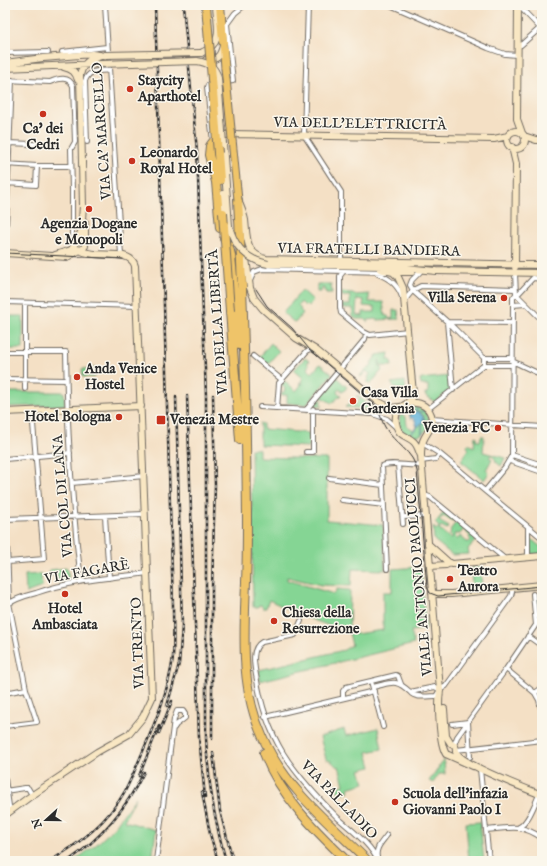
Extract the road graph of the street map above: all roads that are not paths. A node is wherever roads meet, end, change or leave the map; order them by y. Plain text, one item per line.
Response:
1 (105, 5) edge
2 (206, 5) edge
3 (245, 5) edge
4 (308, 5) edge
5 (390, 5) edge
6 (219, 6) edge
7 (518, 7) edge
8 (541, 29) edge
9 (223, 41) junction
10 (517, 46) junction
11 (107, 47) junction
12 (48, 52) dead end
13 (62, 52) dead end
14 (5, 53) edge
15 (201, 53) junction
16 (105, 55) junction
17 (517, 55) junction
18 (219, 56) junction
19 (197, 61) junction
20 (84, 64) junction
21 (100, 64) junction
22 (7, 65) edge
23 (59, 65) junction
24 (225, 68) junction
25 (109, 70) junction
26 (5, 80) edge
27 (12, 80) junction
28 (79, 83) junction
29 (517, 120) junction
30 (510, 134) junction
31 (304, 135) junction
32 (523, 135) junction
33 (539, 140) edge
34 (87, 142) dead end
35 (213, 142) junction
36 (9, 143) junction
37 (223, 144) junction
38 (54, 145) dead end
39 (518, 147) junction
40 (218, 153) junction
41 (7, 164) edge
42 (37, 166) junction
43 (71, 166) junction
44 (6, 183) edge
45 (223, 192) junction
46 (238, 200) junction
47 (83, 206) junction
48 (223, 213) junction
49 (229, 226) junction
50 (76, 243) junction
51 (83, 248) junction
52 (5, 252) edge
53 (55, 255) junction
54 (121, 255) junction
55 (262, 258) junction
56 (341, 261) junction
57 (515, 265) junction
58 (542, 265) edge
59 (262, 269) junction
60 (373, 270) junction
61 (436, 271) junction
62 (343, 272) junction
63 (393, 272) junction
64 (420, 272) junction
65 (515, 273) junction
66 (542, 273) edge
67 (542, 279) edge
68 (250, 288) junction
69 (515, 289) junction
70 (413, 290) junction
71 (516, 294) junction
72 (405, 300) junction
73 (5, 302) edge
74 (25, 303) junction
75 (525, 304) junction
76 (513, 305) junction
77 (137, 306) junction
78 (406, 313) junction
79 (542, 320) edge
80 (447, 322) junction
81 (513, 322) junction
82 (408, 331) junction
83 (366, 333) junction
84 (313, 348) junction
85 (24, 350) junction
86 (5, 352) edge
87 (253, 356) dead end
88 (484, 358) junction
89 (511, 361) junction
90 (484, 365) junction
91 (340, 369) junction
92 (542, 375) edge
93 (5, 380) edge
94 (25, 380) junction
95 (66, 380) junction
96 (282, 380) junction
97 (25, 390) dead end
98 (453, 390) junction
99 (403, 405) junction
100 (141, 406) junction
101 (260, 407) dead end
102 (277, 408) junction
103 (313, 409) junction
104 (428, 409) junction
105 (67, 410) junction
106 (306, 410) junction
107 (32, 411) junction
108 (5, 412) edge
109 (432, 419) junction
110 (512, 424) junction
111 (542, 427) edge
112 (398, 430) junction
113 (427, 434) junction
114 (409, 439) junction
115 (422, 443) junction
116 (431, 448) junction
117 (241, 452) junction
118 (306, 452) dead end
119 (70, 453) junction
120 (440, 454) junction
121 (512, 455) junction
122 (35, 456) junction
123 (5, 459) edge
124 (421, 461) junction
125 (510, 461) junction
126 (398, 465) junction
127 (542, 465) edge
128 (542, 472) edge
129 (144, 476) junction
130 (329, 478) dead end
131 (72, 483) junction
132 (382, 485) junction
133 (5, 486) edge
134 (485, 491) junction
135 (424, 495) junction
136 (342, 500) dead end
137 (384, 505) junction
138 (145, 514) junction
139 (75, 515) junction
140 (105, 516) junction
141 (426, 516) junction
142 (403, 517) junction
143 (41, 518) junction
144 (6, 519) edge
145 (403, 524) dead end
146 (528, 527) junction
147 (542, 538) edge
148 (428, 544) junction
149 (542, 556) edge
150 (528, 557) junction
151 (506, 559) junction
152 (8, 562) junction
153 (450, 563) junction
154 (430, 566) junction
155 (388, 570) dead end
156 (148, 573) junction
157 (108, 578) junction
158 (81, 581) junction
159 (542, 585) edge
160 (513, 588) junction
161 (432, 593) junction
162 (533, 594) dead end
163 (9, 603) junction
164 (5, 606) edge
165 (542, 616) edge
166 (301, 621) dead end
167 (536, 625) junction
168 (528, 636) junction
169 (542, 646) edge
170 (506, 669) junction
171 (371, 681) junction
172 (402, 684) junction
173 (542, 688) edge
174 (26, 689) junction
175 (373, 689) junction
176 (440, 690) junction
177 (410, 692) junction
178 (5, 693) edge
179 (535, 693) junction
180 (343, 698) junction
181 (541, 699) edge
182 (542, 713) edge
183 (265, 717) junction
184 (468, 722) junction
185 (452, 724) dead end
186 (5, 726) edge
187 (383, 727) dead end
188 (174, 730) dead end
189 (542, 740) edge
190 (444, 748) junction
191 (454, 748) junction
192 (470, 750) junction
193 (264, 753) junction
194 (450, 756) junction
195 (470, 757) dead end
196 (473, 766) junction
197 (480, 769) junction
198 (5, 779) edge
199 (6, 791) edge
200 (541, 792) edge
201 (32, 795) junction
202 (11, 810) junction
203 (5, 815) edge
204 (518, 827) junction
205 (486, 830) junction
206 (387, 835) dead end
207 (542, 838) edge
208 (378, 860) edge
209 (156, 861) edge
210 (347, 861) edge
211 (362, 861) edge
212 (368, 861) edge
213 (489, 861) edge

1 - 11 street, VIA CA' MARCELLO
2 - 40 highway, VIA DELLA LIBERTÀ, bridge
3 - 35 street
4 - 31 street
5 - 17 street
6 - 9 highway
6 - 15 street
7 - 8 street
7 - 10 street
8 - 10 street
9 - 18 street
9 - 24 main road
10 - 17 street
11 - 13 street
11 - 25 street, VIA CA' MARCELLO
12 - 14 street
15 - 16 street, bridge
15 - 18 street
16 - 20 street
16 - 22 street
17 - 29 street
18 - 19 street, bridge
18 - 24 street
19 - 21 street, bridge
19 - 37 street, bridge
20 - 21 street
20 - 23 street
20 - 28 street
21 - 28 street
22 - 23 street
23 - 28 street
24 - 46 main road, bridge
25 - 34 street
25 - 54 street, VIA CA' MARCELLO
26 - 27 street
27 - 36 street
27 - 43 street
28 - 47 street
29 - 30 street
29 - 32 street
30 - 31 street, VIA DELL'ELETTRICITÀ
30 - 32 street
30 - 39 street
31 - 35 street, VIA DELL'ELETTRICITÀ
31 - 56 street
32 - 33 street
32 - 39 street
33 - 39 street
35 - 117 highway
36 - 38 street
36 - 41 street
37 - 45 street
37 - 49 street
39 - 57 street
40 - 45 street, VIA FRATELLI BANDIERA
40 - 48 highway, VIA DELLA LIBERTÀ
41 - 42 street
41 - 44 street
42 - 43 street
42 - 44 street
43 - 50 street
44 - 52 street
45 - 48 street
45 - 49 street, VIA FRATELLI BANDIERA
46 - 55 street, VIA FRATELLI BANDIERA
46 - 68 street
46 - 212 highway, VIA DELLA LIBERTÀ
47 - 50 street
47 - 51 street
48 - 117 highway, VIA DELLA LIBERTÀ, bridge
49 - 60 street, VIA FRATELLI BANDIERA, bridge
50 - 51 street
50 - 51 street
50 - 53 street
51 - 53 street
51 - 54 street
52 - 53 street
54 - 77 street, VIA TRENTO
55 - 56 street, VIA FRATELLI BANDIERA
55 - 59 street
56 - 57 street, VIA FRATELLI BANDIERA
57 - 58 street, VIA FRATELLI BANDIERA
57 - 65 street
59 - 62 street, VIA FRATELLI BANDIERA
59 - 68 street
60 - 61 street, VIA FRATELLI BANDIERA
60 - 62 street, VIA FRATELLI BANDIERA
60 - 63 street, VIA FRATELLI BANDIERA
60 - 78 street
61 - 64 street, VIA FRATELLI BANDIERA
61 - 65 street, VIA FRATELLI BANDIERA
62 - 83 street
63 - 64 street, VIA FRATELLI BANDIERA
63 - 72 street
64 - 70 street
65 - 66 street, VIA FRATELLI BANDIERA
65 - 69 street
67 - 71 street
68 - 84 street
69 - 70 street
69 - 71 street
70 - 72 street
70 - 80 street
71 - 75 street
71 - 76 street
72 - 78 street
73 - 74 street
74 - 77 street
74 - 85 street
75 - 76 street
75 - 79 street
76 - 81 street
77 - 100 street, VIA TRENTO
78 - 82 street
80 - 81 street
80 - 88 street
80 - 98 street
81 - 89 street
82 - 83 street
82 - 99 street
83 - 91 street
84 - 91 street
84 - 96 street
85 - 86 street
85 - 94 street
85 - 95 street, VIA COL DI LANA
87 - 96 street
88 - 89 street
88 - 90 street
89 - 90 street
89 - 92 street
89 - 110 street
90 - 98 street
91 - 99 street
91 - 106 street
93 - 94 street
94 - 95 street
94 - 97 street
95 - 105 street, VIA COL DI LANA
96 - 102 street
98 - 104 street
99 - 104 street
99 - 112 street
100 - 105 street
100 - 129 street, VIA TRENTO
101 - 102 street
102 - 106 street
103 - 106 street
103 - 112 street
103 - 118 street
104 - 109 street
105 - 107 street
105 - 119 street, VIA COL DI LANA
107 - 108 street
107 - 122 street
109 - 110 street
109 - 113 street
110 - 111 street
110 - 121 street
112 - 114 street
113 - 114 street
113 - 115 street
113 - 116 street
114 - 115 street
114 - 124 street
115 - 116 street
115 - 124 street
116 - 120 street
116 - 124 street
117 - 193 highway, VIA DELLA LIBERTÀ
119 - 122 street
119 - 131 street, VIA COL DI LANA
120 - 124 street
120 - 134 street
121 - 125 street
121 - 127 street
122 - 123 street
122 - 143 street
124 - 126 street
124 - 135 street, VIALE ANTONIO PAOLUCCI
125 - 128 street
125 - 134 street
126 - 132 street
126 - 142 street
129 - 131 street
129 - 138 street, VIA TRENTO
130 - 132 street
131 - 139 street, VIA COL DI LANA
132 - 137 street
133 - 144 street
134 - 146 street
135 - 141 street, VIALE ANTONIO PAOLUCCI
135 - 151 street
136 - 137 street
137 - 155 street
138 - 140 street
138 - 156 street, VIA TRENTO
139 - 140 street
139 - 143 street
139 - 158 street, VIA COL DI LANA
140 - 157 street
141 - 142 street
141 - 148 street, VIALE ANTONIO PAOLUCCI
142 - 145 street
143 - 144 street
143 - 152 street
144 - 152 street
146 - 147 street
146 - 150 street
148 - 153 street
148 - 154 street, VIALE ANTONIO PAOLUCCI
149 - 150 street
150 - 151 street
151 - 153 street
152 - 163 street
153 - 154 street
154 - 161 street, VIALE ANTONIO PAOLUCCI
156 - 157 street, VIA FAGARÈ
156 - 201 street, VIA TRENTO
157 - 158 street, VIA FAGARÈ
158 - 163 street, VIA FAGARÈ
159 - 160 street
160 - 161 street
160 - 176 street
161 - 176 street, VIALE ANTONIO PAOLUCCI
162 - 167 street
163 - 164 street, VIA FAGARÈ
163 - 174 street
165 - 167 street
166 - 183 street, VIA PALLADIO
167 - 168 street
168 - 169 street
168 - 170 street
170 - 179 street
170 - 184 street
171 - 172 street
171 - 175 street
171 - 180 street
172 - 175 street
172 - 177 street
173 - 179 street
174 - 178 street
174 - 186 street
175 - 180 street
175 - 187 street
176 - 177 street
176 - 177 street
176 - 190 street, VIALE ANTONIO PAOLUCCI
176 - 191 street, VIALE ANTONIO PAOLUCCI
179 - 181 street
180 - 183 street
181 - 182 street
183 - 208 street, VIA PALLADIO
184 - 185 street
184 - 191 street
184 - 192 street
188 - 209 street
189 - 192 street
190 - 191 street
190 - 194 street
191 - 192 street
191 - 194 street
191 - 196 street
192 - 195 street
193 - 210 highway
193 - 211 highway
194 - 196 street
196 - 197 street
197 - 200 street
197 - 205 street
198 - 199 street
199 - 201 street
199 - 202 street
200 - 204 street
201 - 202 street, VIA TRENTO
202 - 203 street, VIA TRENTO
204 - 205 street
204 - 207 street
205 - 213 street
206 - 208 street, VIA PALLADIO

